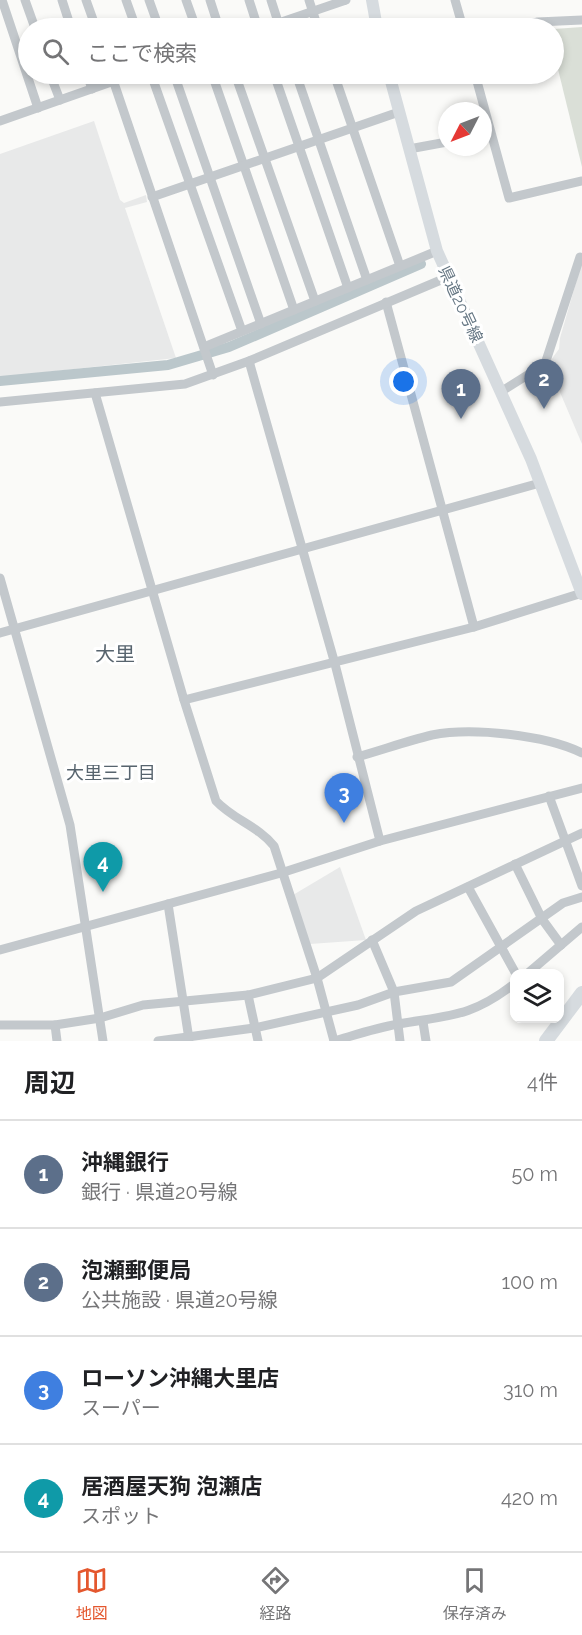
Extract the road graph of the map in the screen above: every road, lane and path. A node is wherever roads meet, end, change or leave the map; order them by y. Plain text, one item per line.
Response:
1 (2, 0) edge
2 (25, 0) edge
3 (62, 0) edge
4 (86, 0) edge
5 (126, 0) edge
6 (149, 0) edge
7 (186, 0) edge
8 (210, 0) edge
9 (249, 0) edge
10 (271, 0) edge
11 (309, 0) edge
12 (346, 0) edge
13 (372, 0) edge
14 (455, 0) edge
15 (331, 3) edge
16 (313, 12) junction
17 (31, 18) edge
18 (68, 18) edge
19 (92, 18) edge
20 (132, 18) edge
21 (155, 18) edge
22 (192, 18) edge
23 (216, 18) edge
24 (255, 18) edge
25 (277, 18) edge
26 (299, 18) edge
27 (315, 18) edge
28 (375, 18) edge
29 (460, 18) edge
30 (582, 20) edge
31 (564, 21) edge
32 (18, 48) edge
33 (30, 84) edge
34 (54, 84) edge
35 (90, 84) edge
36 (100, 84) edge
37 (114, 84) edge
38 (154, 84) edge
39 (177, 84) edge
40 (215, 84) edge
41 (238, 84) edge
42 (277, 84) edge
43 (299, 84) edge
44 (338, 84) edge
45 (391, 84) edge
46 (477, 84) edge
47 (92, 89) junction
48 (60, 100) junction
49 (481, 102) edge
50 (38, 108) junction
51 (399, 112) junction
52 (1, 117) edge
53 (353, 126) junction
54 (318, 138) junction
55 (438, 144) edge
56 (298, 145) junction
57 (492, 147) edge
58 (409, 149) junction
59 (264, 157) junction
60 (243, 164) junction
61 (209, 176) junction
62 (582, 181) edge
63 (189, 183) junction
64 (152, 196) junction
65 (437, 251) junction
66 (581, 255) edge
67 (400, 266) junction
68 (448, 276) junction
69 (368, 279) junction
70 (348, 288) junction
71 (315, 301) junction
72 (386, 302) junction
73 (294, 310) junction
74 (261, 324) junction
75 (242, 332) junction
76 (204, 347) junction
77 (249, 361) junction
78 (213, 375) junction
79 (502, 391) junction
80 (95, 393) junction
81 (0, 402) edge
82 (540, 483) junction
83 (442, 510) junction
84 (302, 550) junction
85 (0, 578) edge
86 (581, 588) edge
87 (153, 589) junction
88 (474, 627) junction
89 (15, 628) junction
90 (0, 633) edge
91 (334, 664) junction
92 (184, 700) junction
93 (582, 753) edge
94 (357, 757) junction
95 (582, 788) edge
96 (549, 796) junction
97 (582, 833) edge
98 (380, 841) junction
99 (566, 842) junction
100 (515, 864) junction
101 (282, 873) junction
102 (582, 886) edge
103 (468, 887) junction
104 (582, 897) edge
105 (168, 904) junction
106 (542, 919) junction
107 (86, 927) junction
108 (582, 927) edge
109 (372, 940) junction
110 (561, 945) junction
111 (0, 950) edge
112 (501, 950) junction
113 (513, 969) edge
114 (533, 969) edge
115 (317, 978) junction
116 (510, 987) edge
117 (394, 992) junction
118 (582, 993) edge
119 (248, 995) junction
120 (185, 1001) junction
121 (324, 1011) junction
122 (100, 1018) junction
123 (423, 1022) junction
124 (398, 1024) junction
125 (0, 1025) edge
126 (55, 1025) junction
127 (254, 1028) junction
128 (189, 1038) edge
129 (57, 1041) edge
130 (103, 1041) edge
131 (158, 1041) edge
132 (258, 1041) edge
133 (334, 1041) edge
134 (400, 1041) edge
135 (426, 1041) edge
136 (546, 1041) edge

1 - 32 street
2 - 17 street
3 - 18 street
4 - 19 street
5 - 20 street
6 - 21 street
7 - 22 street
8 - 23 street
9 - 24 street
10 - 25 street
11 - 16 street
12 - 15 street
13 - 28 main road
14 - 29 street
15 - 16 street
16 - 26 street
16 - 27 street
30 - 31 street
33 - 50 street
34 - 48 street
35 - 47 street
36 - 47 street
37 - 64 street
38 - 63 street
39 - 61 street
40 - 60 street
41 - 59 street
42 - 56 street
43 - 54 street
44 - 53 street
45 - 51 main road, 県道20号線
46 - 49 street
47 - 48 street
48 - 50 street
50 - 52 street
51 - 53 street
51 - 58 main road, 県道20号線
53 - 54 street
53 - 67 street
54 - 56 street
54 - 69 street
55 - 58 street
56 - 59 street
56 - 70 street
57 - 62 street
58 - 65 main road, 県道20号線
59 - 60 street
59 - 71 street
60 - 61 street
60 - 73 street
61 - 63 street
61 - 74 street
63 - 64 street
63 - 75 street
64 - 76 street
65 - 67 street
65 - 68 main road, 県道20号線
66 - 79 street
67 - 69 street
68 - 72 street
68 - 79 main road, 県道20号線
69 - 70 street
70 - 71 street
71 - 73 street
72 - 77 street
72 - 83 street
73 - 74 street
74 - 75 street
75 - 76 street
76 - 78 street
77 - 78 street
77 - 84 street
78 - 80 street
79 - 82 main road, 県道20号線
80 - 81 street
80 - 87 street
82 - 83 street
82 - 86 main road, 県道20号線
83 - 84 street
83 - 88 street
84 - 87 street
84 - 91 street
85 - 89 street
86 - 88 street
87 - 89 street
87 - 92 street
88 - 91 street
89 - 90 street
89 - 107 street
91 - 92 street
91 - 94 street
92 - 101 street
93 - 94 street
94 - 98 street
95 - 96 street
96 - 98 street
96 - 99 street
97 - 99 street
98 - 101 street
99 - 100 street
99 - 102 street
100 - 103 street
100 - 106 street
101 - 105 street
101 - 115 street
103 - 109 street
103 - 112 street
104 - 106 street
105 - 107 street
105 - 120 street
106 - 110 street
106 - 112 street
107 - 111 street
107 - 122 street
108 - 110 street
109 - 115 street
109 - 117 street
110 - 114 street
112 - 113 street
112 - 117 street
115 - 119 street
115 - 121 street
116 - 123 street
117 - 121 street
117 - 124 street
118 - 136 highway
119 - 120 street
119 - 127 street
120 - 122 street
120 - 128 street
121 - 127 street
121 - 133 street
122 - 126 street
122 - 130 street
123 - 124 street
123 - 135 street
124 - 133 street
124 - 134 street
125 - 126 street
126 - 129 street
127 - 128 street
127 - 132 street
128 - 131 street

